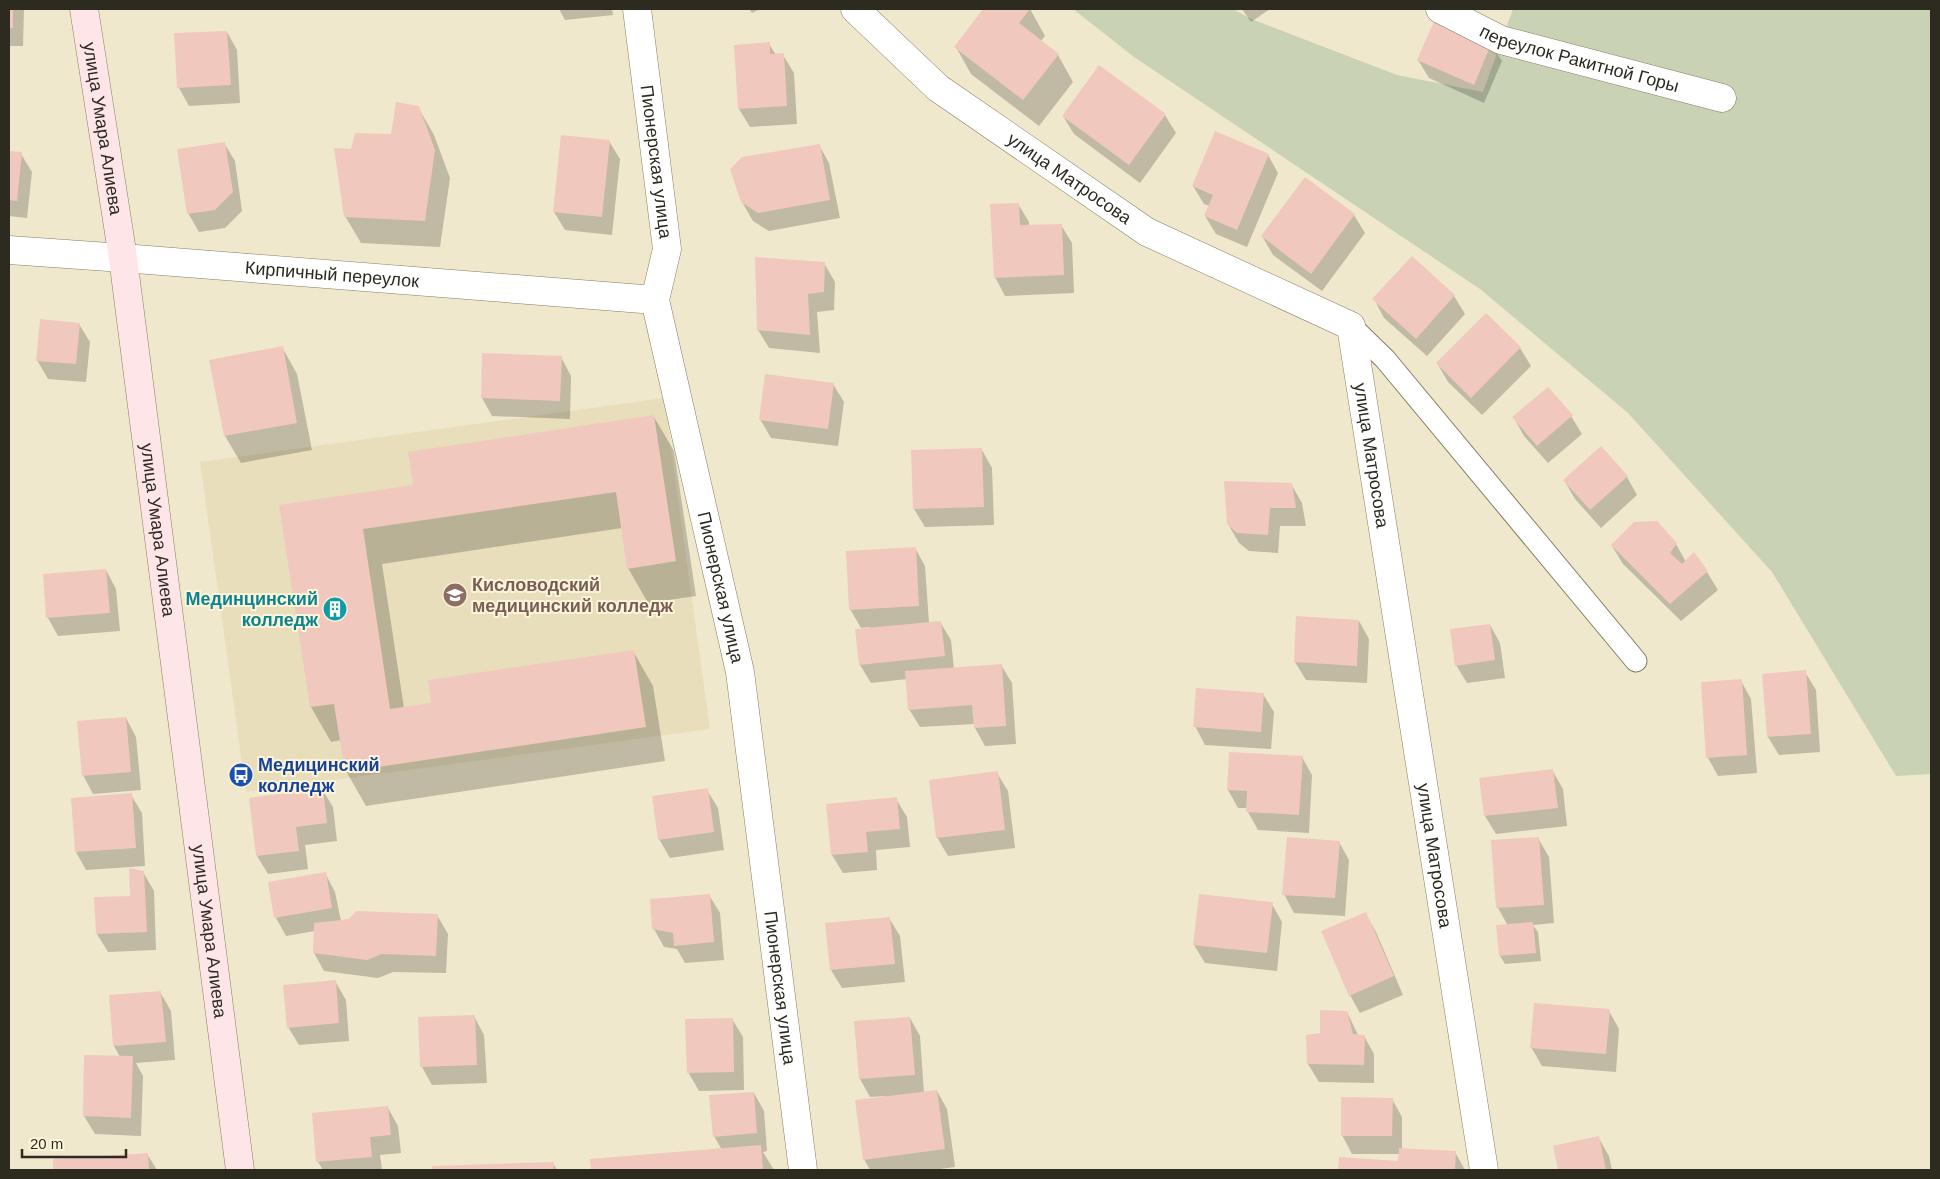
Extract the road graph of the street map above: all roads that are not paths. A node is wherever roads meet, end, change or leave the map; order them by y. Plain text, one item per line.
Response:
1 (84, 9) edge
2 (637, 9) edge
3 (855, 9) edge
4 (1440, 9) edge
5 (1722, 98) dead end
6 (9, 250) edge
7 (124, 258) junction
8 (655, 300) junction
9 (1351, 326) junction
10 (1636, 661) dead end
11 (240, 1170) edge
12 (803, 1170) edge
13 (1484, 1170) edge

1 - 7 street, улица Умара Алиева
2 - 8 street, Пионерская улица
3 - 9 street, улица Матросова
4 - 5 street, переулок Ракитной Горы
6 - 7 street, Кирпичный переулок
7 - 8 street, Кирпичный переулок
7 - 11 street, улица Умара Алиева
8 - 12 street, Пионерская улица
9 - 10 lane
9 - 13 street, улица Матросова

